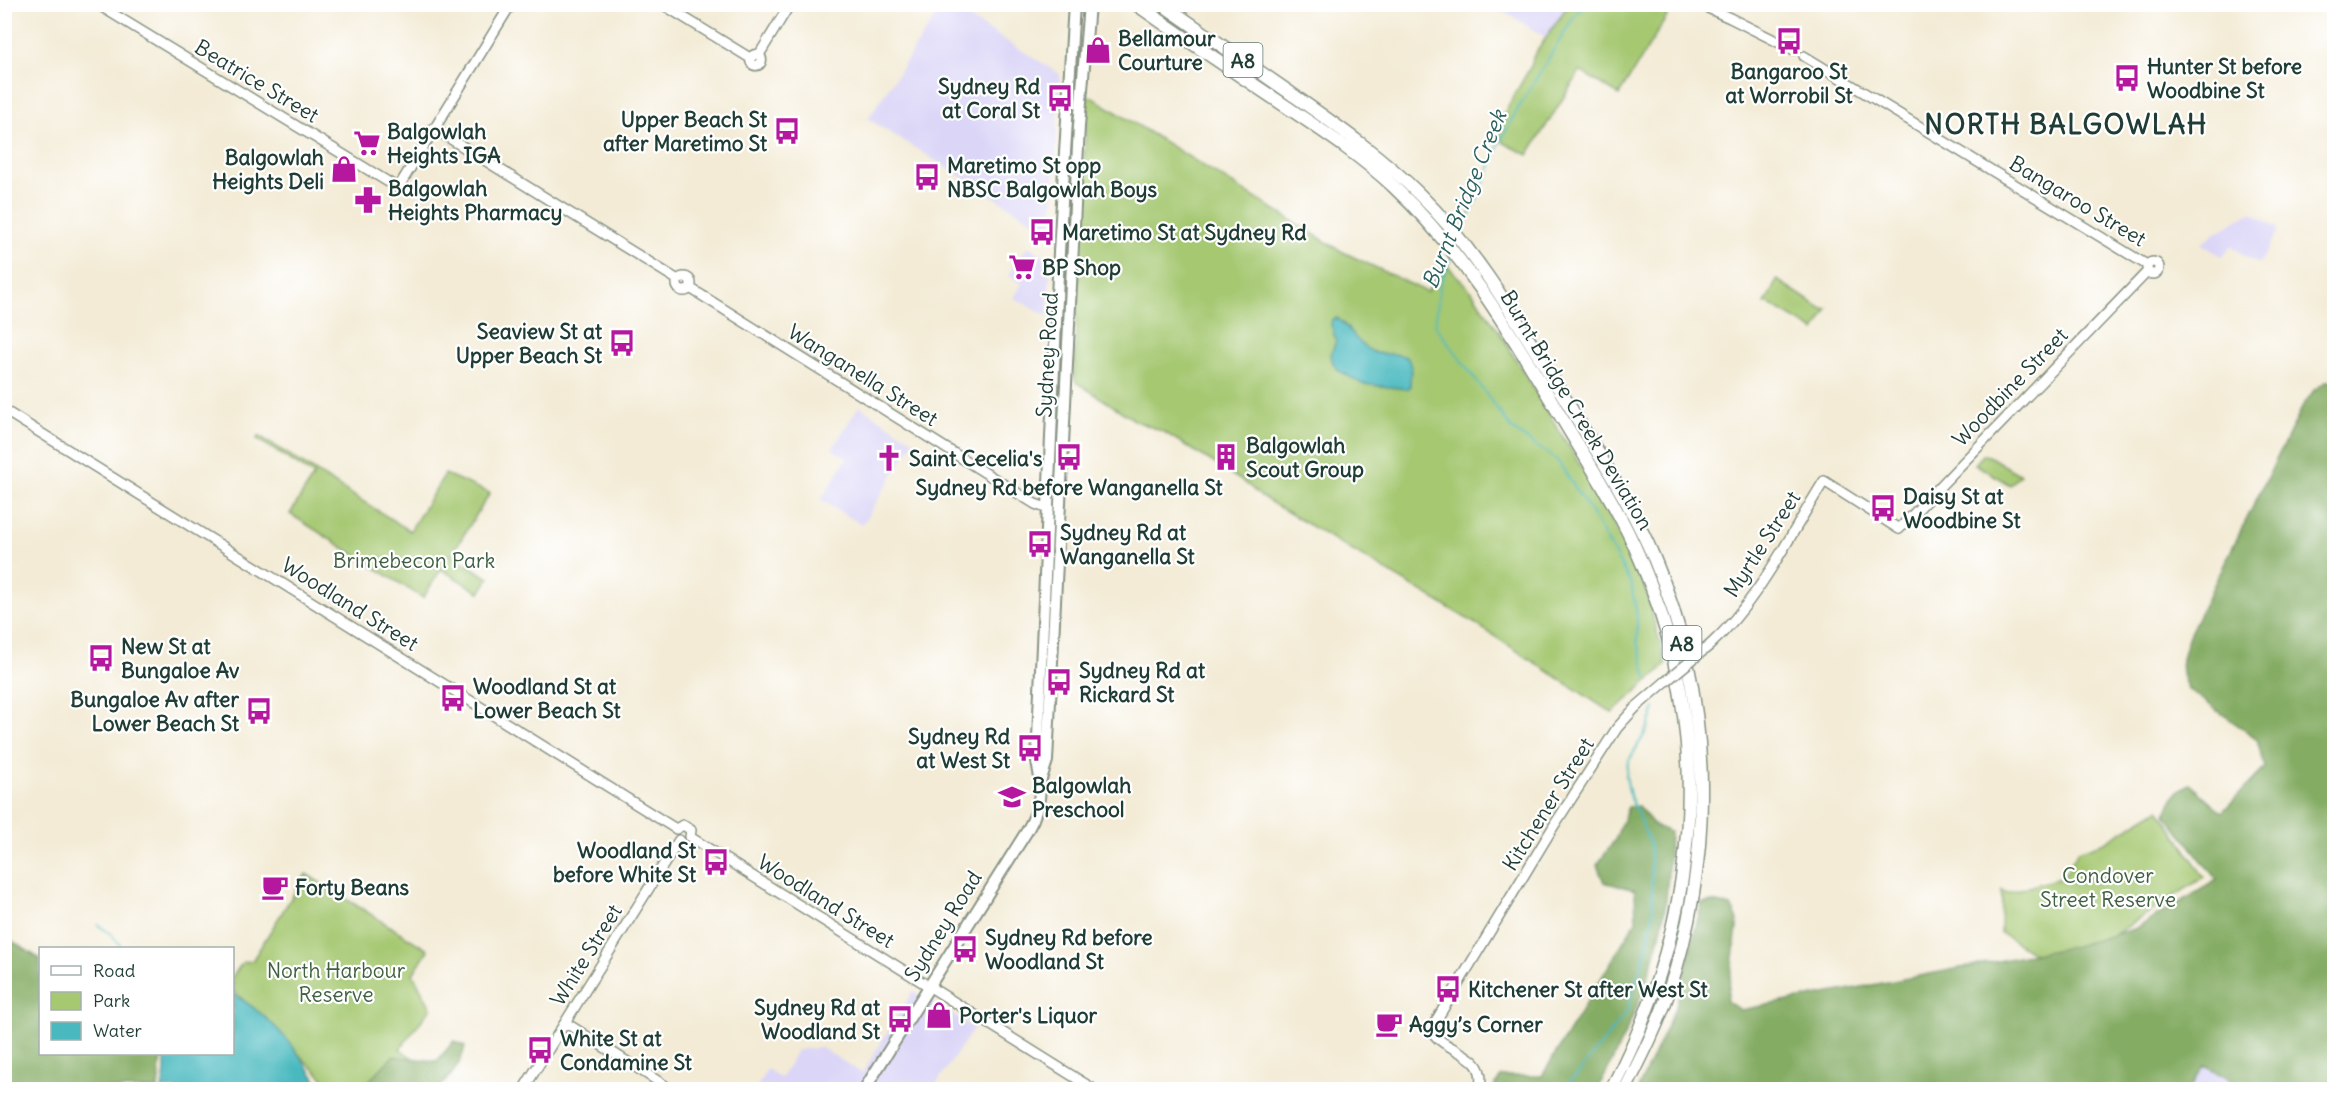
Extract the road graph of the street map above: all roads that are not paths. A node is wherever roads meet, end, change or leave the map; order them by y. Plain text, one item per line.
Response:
1 (97, 4) edge
2 (511, 4) edge
3 (662, 4) edge
4 (790, 4) edge
5 (1074, 4) edge
6 (1089, 4) edge
7 (1095, 4) edge
8 (1162, 4) edge
9 (1699, 4) edge
10 (1135, 5) edge
11 (1089, 16) junction
12 (434, 128) junction
13 (1059, 252) junction
14 (1072, 252) junction
15 (2147, 268) joint
16 (4, 410) edge
17 (1824, 481) joint
18 (1049, 509) junction
19 (1729, 626) joint
20 (1041, 779) junction
21 (676, 829) junction
22 (690, 837) junction
23 (679, 840) junction
24 (929, 986) junction
25 (566, 1023) junction
26 (523, 1089) edge
27 (672, 1089) edge
28 (864, 1089) edge
29 (1095, 1089) edge
30 (1479, 1089) edge
31 (1611, 1089) edge
32 (1626, 1089) edge

1 - 12 street, Beatrice Street
2 - 12 street
3 - 4 street
5 - 13 main road, Sydney Road
6 - 11 main road, Sydney Road
7 - 11 main road
8 - 32 highway, Burnt Bridge Creek Deviation / A8
9 - 15 street, Bangaroo Street
10 - 31 highway, Burnt Bridge Creek Deviation / A8
11 - 14 main road, Sydney Road
12 - 18 street, Wanganella Street
13 - 14 main road
13 - 18 main road, Sydney Road
14 - 20 main road, Sydney Road
15 - 17 street, Woodbine Street
16 - 21 street, Woodland Street
17 - 19 street, Myrtle Street
18 - 20 main road, Sydney Road
19 - 30 street, Kitchener Street, bridge
20 - 24 main road, Sydney Road
21 - 22 street
21 - 23 street
22 - 23 street
22 - 24 street, Woodland Street
23 - 25 street, White Street
24 - 28 main road, Sydney Road
24 - 29 street, Woodland Street
25 - 26 street, White Street
25 - 27 street

